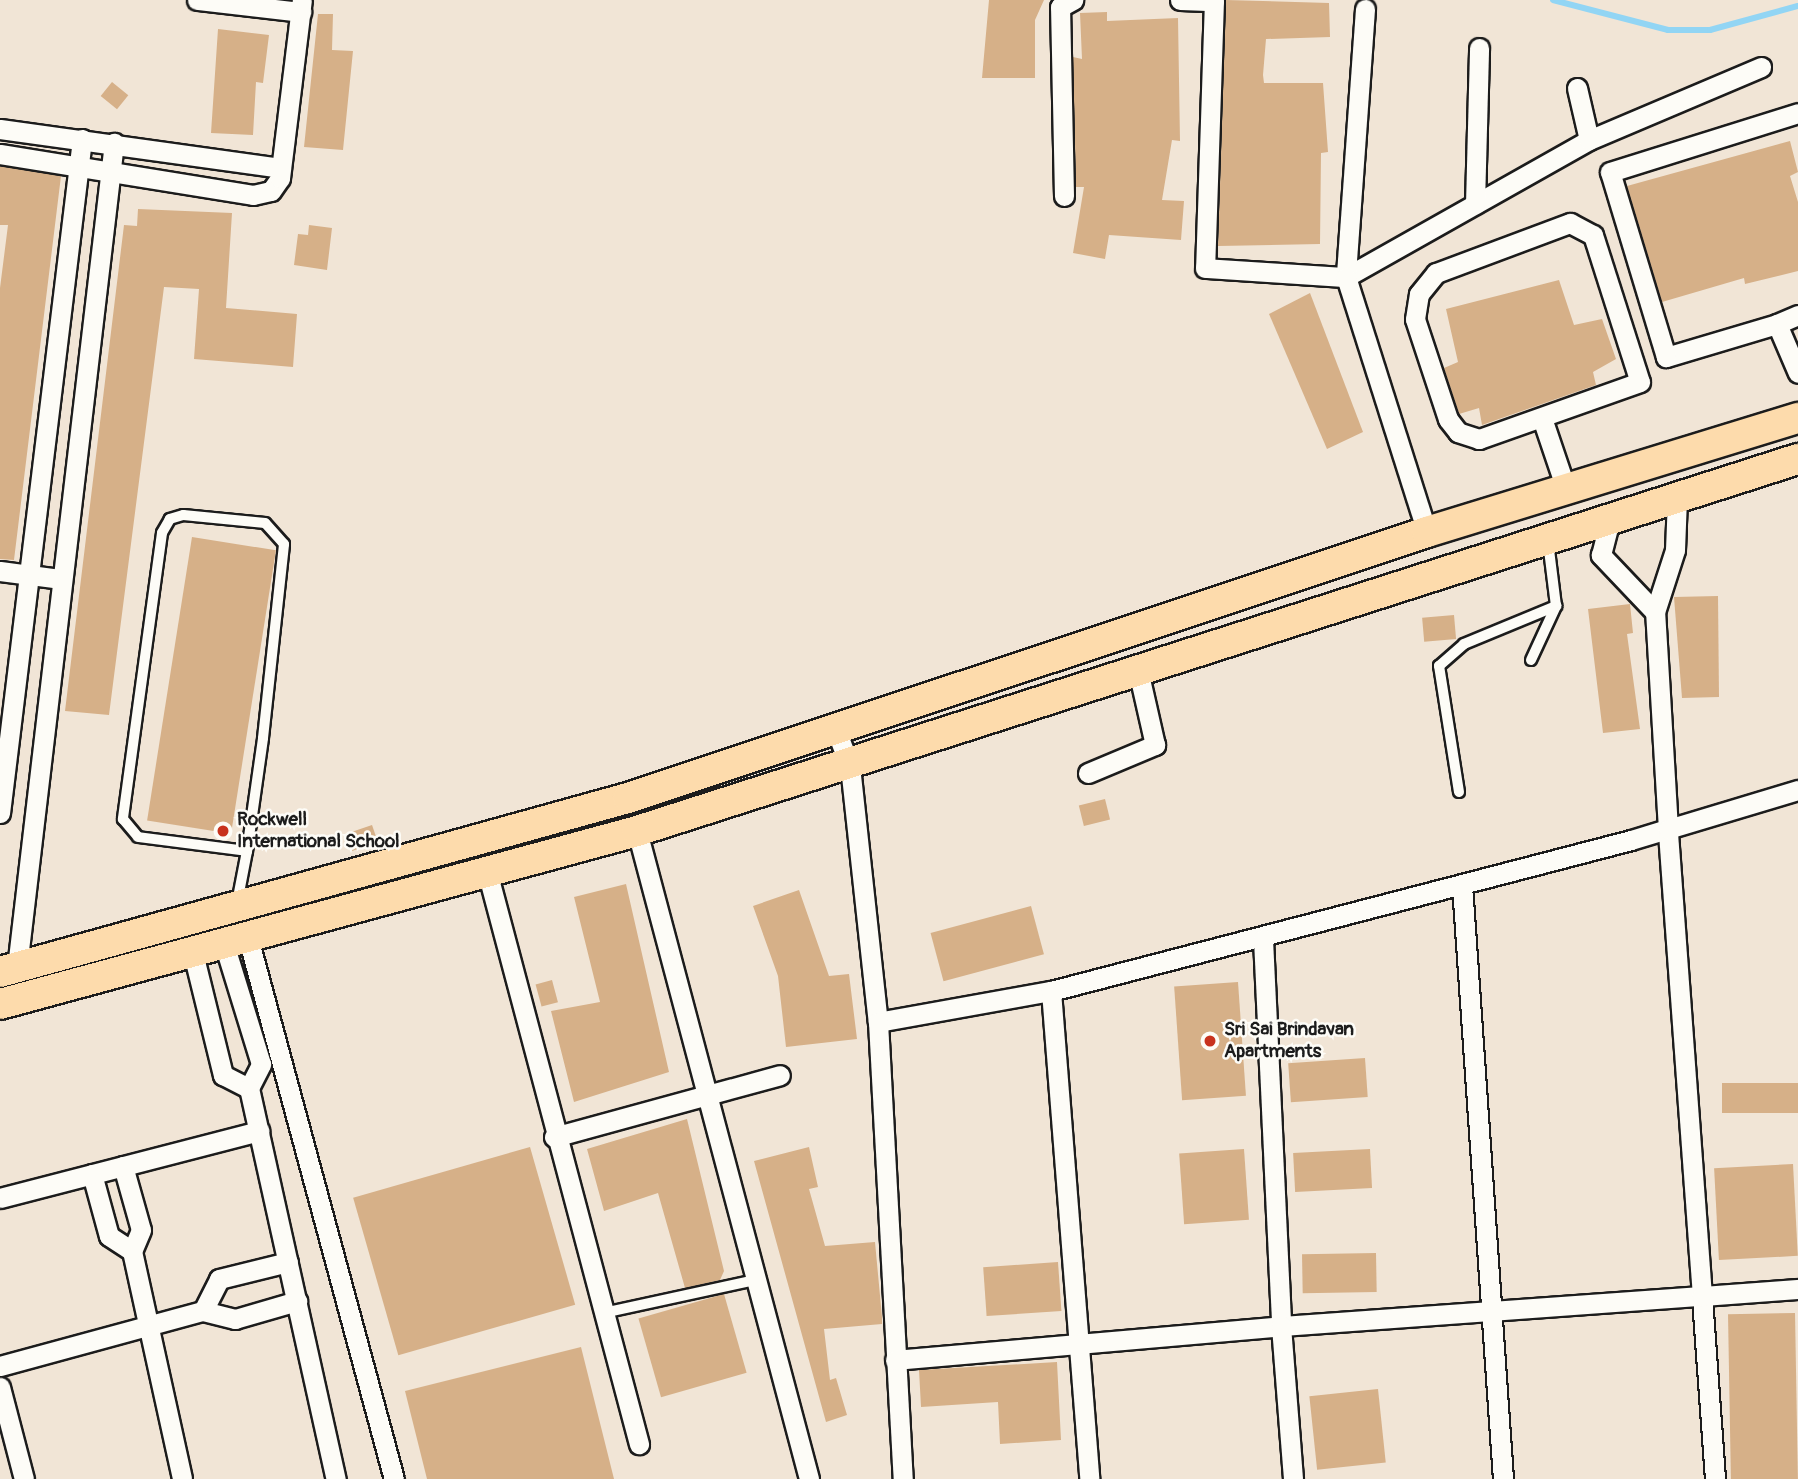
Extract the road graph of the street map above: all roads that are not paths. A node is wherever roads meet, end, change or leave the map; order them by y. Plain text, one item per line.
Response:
1 (197, 0) edge
2 (1073, 0) edge
3 (1180, 0) edge
4 (1214, 1) edge
5 (301, 6) edge
6 (1365, 9) dead end
7 (1479, 48) dead end
8 (1761, 67) dead end
9 (1577, 88) dead end
10 (1798, 113) edge
11 (0, 129) edge
12 (82, 139) junction
13 (1589, 140) junction
14 (114, 143) junction
15 (0, 153) edge
16 (79, 165) junction
17 (110, 169) junction
18 (280, 169) junction
19 (1064, 196) dead end
20 (1475, 204) junction
21 (1346, 277) junction
22 (1798, 315) edge
23 (1777, 324) junction
24 (1798, 373) edge
25 (1798, 418) edge
26 (1543, 421) junction
27 (1798, 460) edge
28 (1566, 489) junction
29 (1677, 499) junction
30 (1611, 516) junction
31 (1426, 532) junction
32 (1548, 542) junction
33 (0, 571) edge
34 (29, 575) junction
35 (61, 579) junction
36 (1556, 606) junction
37 (1655, 612) junction
38 (1160, 623) junction
39 (1172, 659) junction
40 (1531, 660) dead end
41 (1138, 670) junction
42 (836, 730) junction
43 (10, 736) junction
44 (42, 740) junction
45 (850, 766) junction
46 (1088, 773) dead end
47 (1798, 790) edge
48 (1459, 792) dead end
49 (0, 813) edge
50 (1668, 829) junction
51 (637, 831) junction
52 (247, 852) junction
53 (488, 875) junction
54 (1462, 885) junction
55 (236, 907) junction
56 (1263, 939) junction
57 (236, 941) junction
58 (193, 953) junction
59 (9, 970) edge
60 (1051, 991) junction
61 (0, 1004) edge
62 (878, 1022) junction
63 (779, 1075) dead end
64 (249, 1088) junction
65 (705, 1096) junction
66 (259, 1131) junction
67 (554, 1137) junction
68 (123, 1166) junction
69 (92, 1174) junction
70 (0, 1198) edge
71 (132, 1251) junction
72 (288, 1262) junction
73 (755, 1280) junction
74 (1798, 1289) edge
75 (1702, 1296) junction
76 (297, 1301) junction
77 (203, 1311) junction
78 (1494, 1312) junction
79 (603, 1313) junction
80 (1281, 1326) junction
81 (148, 1327) junction
82 (1078, 1344) junction
83 (895, 1360) junction
84 (0, 1366) edge
85 (0, 1387) edge
86 (639, 1444) dead end
87 (24, 1479) edge
88 (182, 1479) edge
89 (336, 1479) edge
90 (394, 1479) edge
91 (809, 1479) edge
92 (903, 1479) edge
93 (1089, 1479) edge
94 (1293, 1479) edge
95 (1503, 1479) edge
96 (1715, 1479) edge

1 - 5 street
2 - 19 street
3 - 4 street
4 - 21 street
5 - 18 street
6 - 21 street
7 - 20 street
8 - 13 street
9 - 13 street
10 - 23 street
11 - 12 street
12 - 14 street
12 - 16 street
13 - 20 street
14 - 17 street
14 - 18 street
15 - 16 street
16 - 17 street
16 - 34 street
17 - 18 street
17 - 35 street
20 - 21 street
21 - 31 street
22 - 23 street
23 - 24 street
25 - 28 main road
26 - 26 street
26 - 28 street
27 - 29 main road
28 - 31 main road
29 - 30 main road
29 - 37 street
30 - 32 main road
30 - 37 street
31 - 38 main road
32 - 36 lane
32 - 39 main road
33 - 34 street
34 - 35 street
34 - 43 street
35 - 44 street
36 - 40 lane
36 - 48 lane
37 - 50 street
38 - 39 main road
38 - 42 main road
39 - 41 main road
41 - 45 main road
41 - 46 street
42 - 45 street
42 - 55 main road
43 - 44 street
43 - 49 street
44 - 59 street
45 - 51 main road
45 - 62 street
47 - 50 street
50 - 54 street
50 - 75 street
51 - 53 main road
51 - 65 street
52 - 52 lane
52 - 55 lane
53 - 57 main road
53 - 67 street
54 - 56 street
54 - 78 street
55 - 59 main road
56 - 60 street
56 - 80 street
57 - 58 main road
57 - 64 street
57 - 90 street
58 - 61 main road
58 - 64 street
60 - 62 street
60 - 82 street
62 - 83 street
63 - 65 street
64 - 66 street
65 - 67 street
65 - 73 street
66 - 68 street
66 - 72 street
67 - 79 street
68 - 69 street
68 - 71 street
69 - 70 street
69 - 71 street
71 - 81 street
72 - 76 street
72 - 77 street
73 - 79 lane
73 - 91 street
74 - 75 street
75 - 78 street
75 - 96 street
76 - 77 street
76 - 89 street
77 - 81 street
78 - 80 street
78 - 95 street
79 - 86 street
80 - 82 street
80 - 94 street
81 - 84 street
81 - 88 street
82 - 83 street
82 - 93 street
83 - 92 street
85 - 87 street

